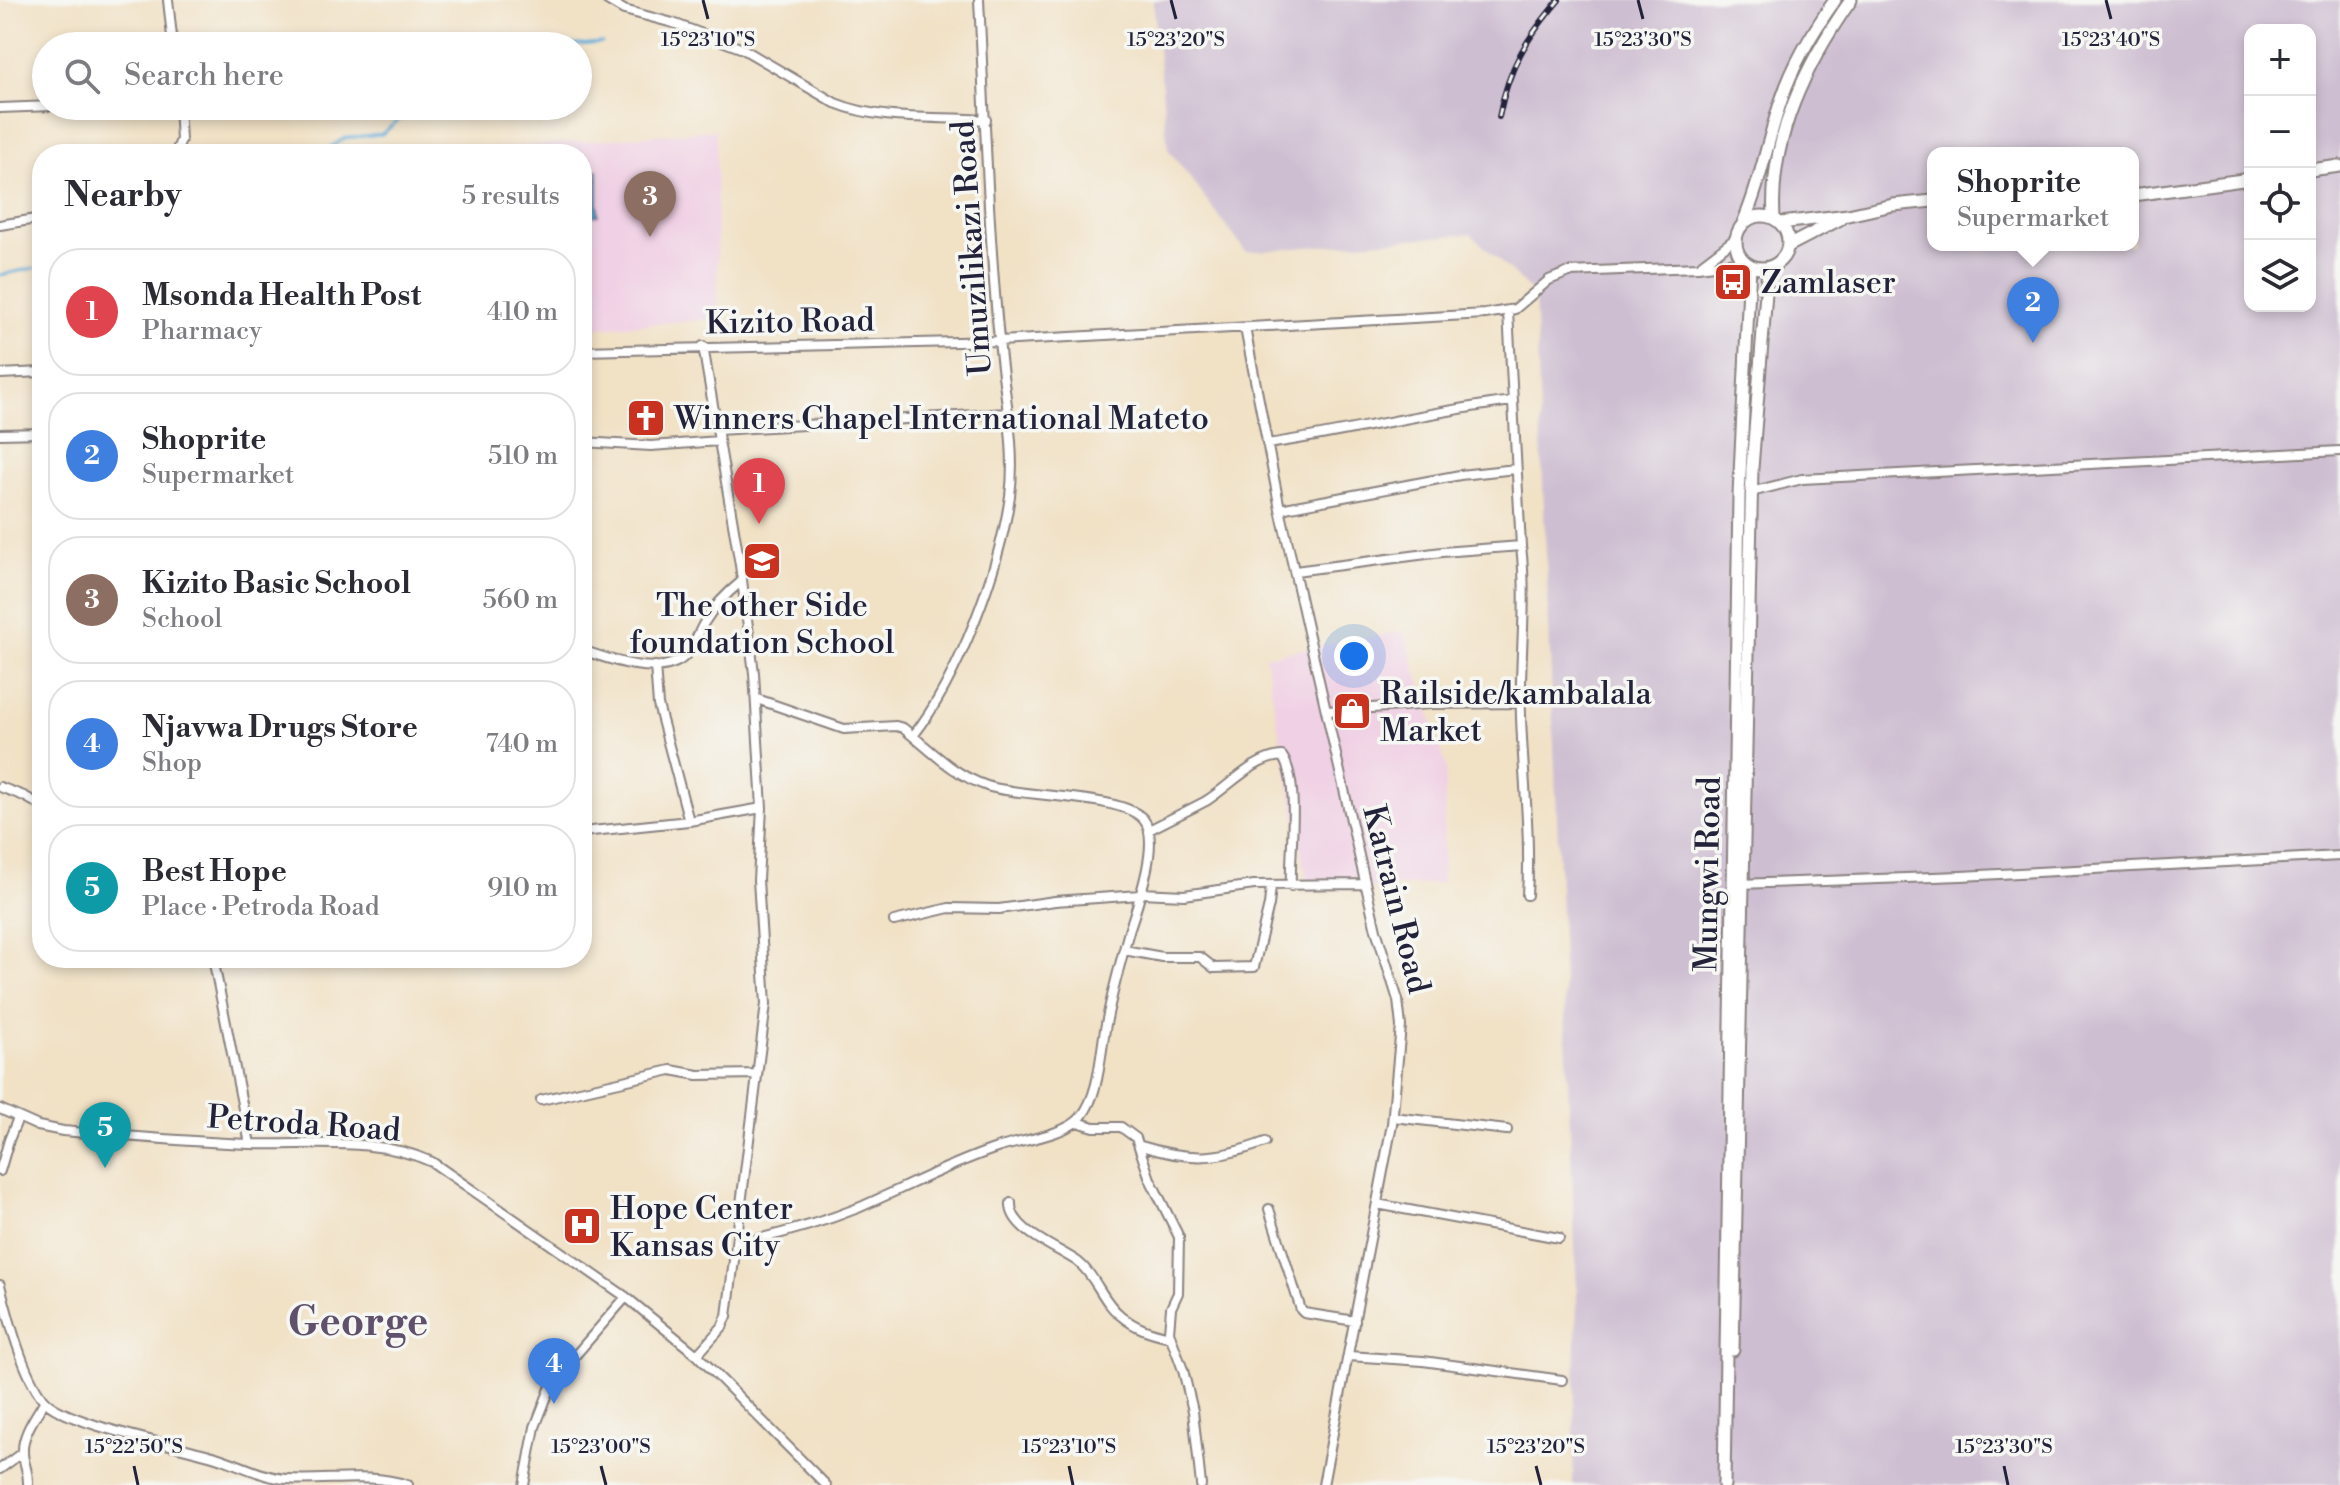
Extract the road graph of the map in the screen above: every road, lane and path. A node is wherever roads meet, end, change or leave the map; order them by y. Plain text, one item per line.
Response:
1 (168, 0) edge
2 (607, 0) edge
3 (979, 0) edge
4 (1835, 0) edge
5 (1851, 0) edge
6 (171, 32) edge
7 (32, 107) edge
8 (0, 108) edge
9 (180, 120) edge
10 (986, 120) junction
11 (179, 144) edge
12 (2340, 166) edge
13 (2316, 169) edge
14 (2244, 180) edge
15 (2139, 194) edge
16 (1927, 202) edge
17 (1848, 215) junction
18 (32, 220) edge
19 (1777, 220) junction
20 (1743, 223) junction
21 (0, 225) edge
22 (1736, 238) junction
23 (1788, 246) junction
24 (1747, 263) junction
25 (1698, 267) junction
26 (1768, 268) junction
27 (1508, 312) junction
28 (1245, 328) junction
29 (999, 341) junction
30 (703, 346) junction
31 (592, 351) edge
32 (32, 372) edge
33 (0, 374) edge
34 (1513, 401) junction
35 (1008, 413) junction
36 (717, 430) junction
37 (32, 433) edge
38 (0, 434) edge
39 (719, 441) junction
40 (592, 443) edge
41 (1267, 444) junction
42 (2340, 451) edge
43 (1516, 469) junction
44 (1751, 492) junction
45 (1280, 509) junction
46 (1521, 546) junction
47 (1295, 571) junction
48 (742, 581) junction
49 (592, 653) edge
50 (655, 666) junction
51 (757, 699) junction
52 (1520, 703) junction
53 (1327, 711) junction
54 (913, 736) junction
55 (0, 787) edge
56 (32, 800) edge
57 (762, 808) junction
58 (689, 821) junction
59 (1149, 830) junction
60 (592, 831) edge
61 (2340, 856) edge
62 (1365, 884) junction
63 (1738, 884) junction
64 (1271, 886) junction
65 (1291, 886) junction
66 (1141, 894) junction
67 (1527, 895) dead end
68 (894, 921) dead end
69 (1124, 950) junction
70 (215, 968) edge
71 (757, 1074) junction
72 (541, 1100) dead end
73 (0, 1109) edge
74 (1393, 1117) junction
75 (18, 1118) junction
76 (1077, 1122) junction
77 (1507, 1130) dead end
78 (1265, 1142) dead end
79 (250, 1144) junction
80 (1141, 1146) junction
81 (0, 1171) edge
82 (1011, 1203) dead end
83 (1377, 1204) junction
84 (1269, 1209) dead end
85 (1559, 1238) dead end
86 (736, 1244) junction
87 (0, 1285) edge
88 (626, 1297) junction
89 (1355, 1321) junction
90 (1171, 1337) junction
91 (697, 1355) junction
92 (1349, 1356) junction
93 (1562, 1380) dead end
94 (44, 1402) junction
95 (23, 1452) junction
96 (1, 1467) edge
97 (824, 1484) edge
98 (28, 1485) edge
99 (408, 1485) edge
100 (524, 1485) edge
101 (1201, 1485) edge
102 (1323, 1485) edge
103 (1726, 1485) edge

1 - 6 street
2 - 10 street
3 - 10 street, Umuzilikazi Road
4 - 20 main road
5 - 19 main road
7 - 8 street
9 - 11 street
10 - 29 street, Umuzilikazi Road
12 - 13 main road
14 - 15 main road
16 - 17 main road
17 - 19 main road
17 - 23 main road
18 - 21 street
19 - 20 main road
19 - 23 main road
20 - 22 main road
22 - 24 main road
22 - 25 street
23 - 26 main road
24 - 25 street
24 - 26 main road
24 - 63 main road, Mungwi Road
25 - 27 street
26 - 44 main road, Mungwi Road
27 - 28 street, Kizito Road
27 - 34 street
28 - 29 street, Kizito Road
28 - 41 street, Katrain Road
29 - 30 street, Kizito Road
29 - 35 street, Umuzilikazi Road
30 - 31 street, Kizito Road
30 - 36 street
32 - 33 street
34 - 41 street
34 - 43 street
35 - 36 street
35 - 54 street, Umuzilikazi Road
36 - 39 street
37 - 38 street
39 - 40 street
39 - 48 street
41 - 45 street, Katrain Road
42 - 44 street
43 - 45 street
43 - 46 street
44 - 63 main road, Mungwi Road
45 - 47 street, Katrain Road
46 - 47 street
46 - 52 street
47 - 53 street, Katrain Road
48 - 50 street
48 - 51 street
49 - 50 street
50 - 58 street
51 - 54 street
51 - 57 street
52 - 53 street
52 - 67 street
53 - 62 street, Katrain Road
54 - 59 street
55 - 56 street
57 - 58 street
57 - 71 street
58 - 60 street
59 - 65 street
59 - 66 street
61 - 63 street
62 - 65 street
62 - 74 street, Katrain Road
63 - 103 main road, Mungwi Road
64 - 65 street
64 - 66 street
64 - 69 street
66 - 68 street
66 - 69 street
69 - 76 street
70 - 79 street
71 - 72 street
71 - 86 street
73 - 75 street, Petroda Road
74 - 77 street
74 - 83 street, Katrain Road
75 - 79 street, Petroda Road
75 - 81 street
76 - 80 street
76 - 86 street
78 - 80 street
79 - 88 street, Petroda Road
80 - 90 street
82 - 90 street
83 - 85 street
83 - 89 street, Katrain Road
84 - 89 street
86 - 91 street
87 - 94 street
88 - 91 street, Petroda Road
88 - 100 street
89 - 92 street, Katrain Road
90 - 101 street
91 - 97 street, Petroda Road
92 - 93 street
92 - 102 street, Katrain Road
94 - 95 street
94 - 99 street
95 - 96 street
95 - 98 street

